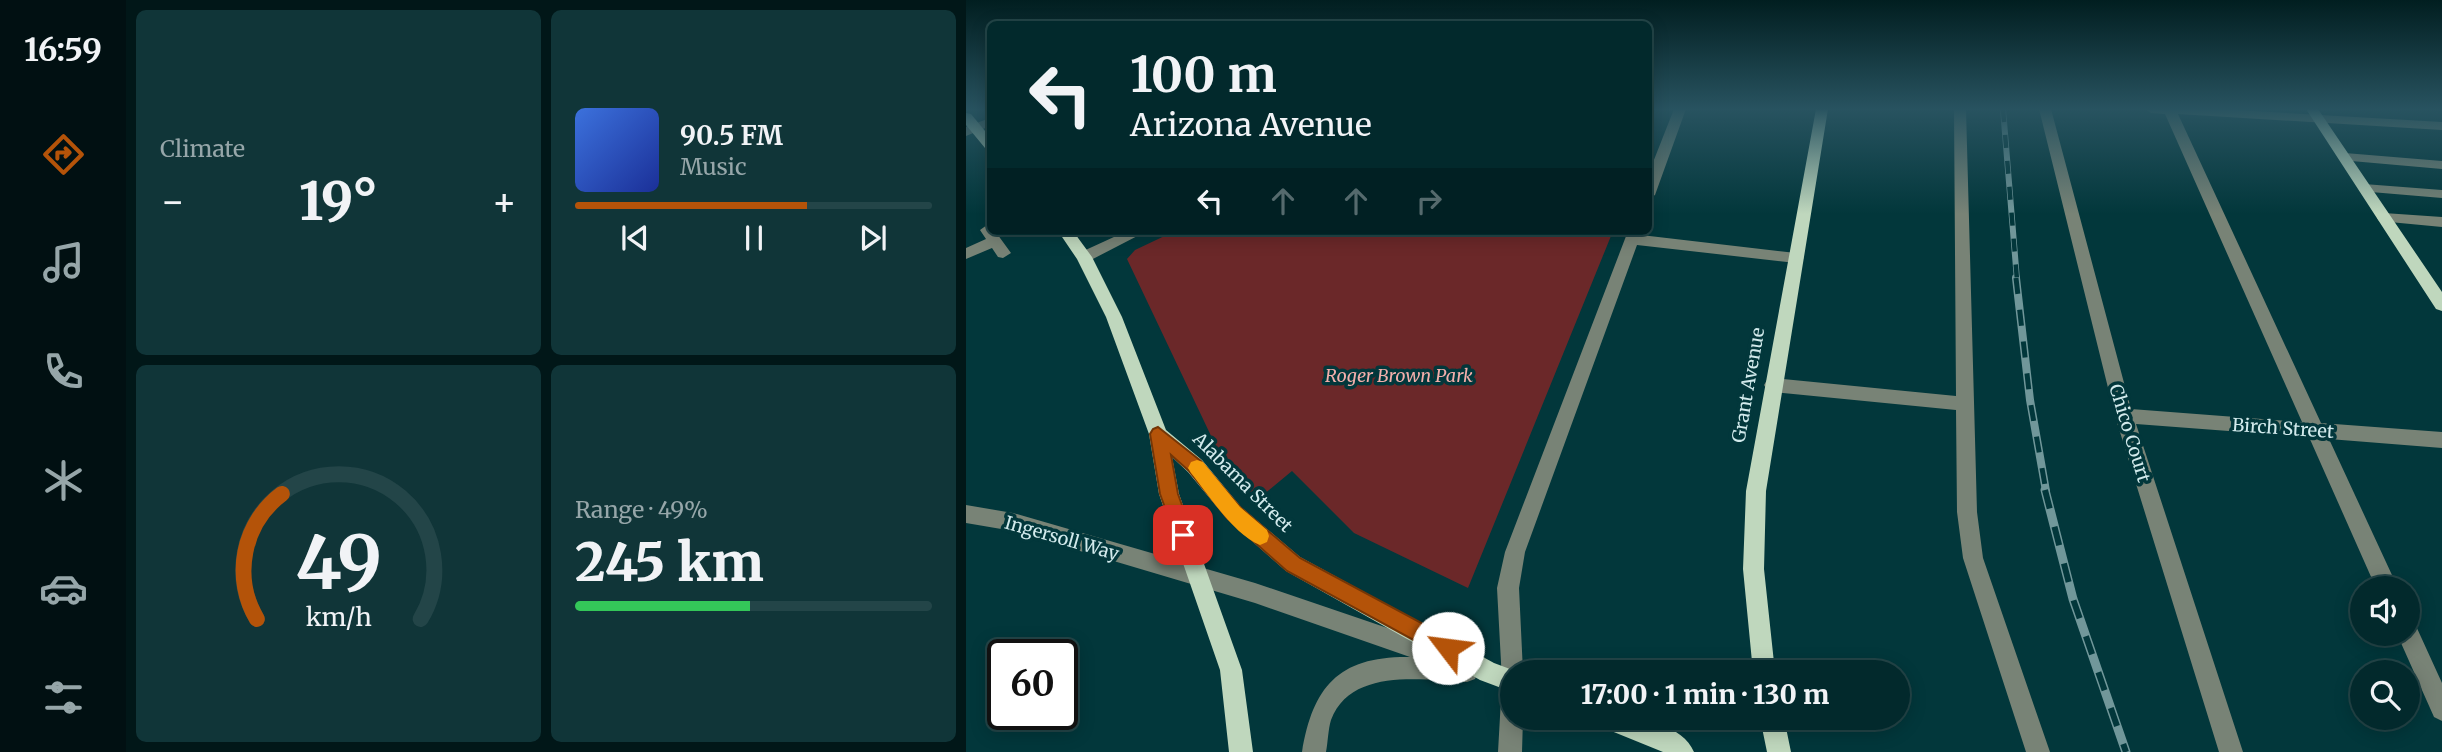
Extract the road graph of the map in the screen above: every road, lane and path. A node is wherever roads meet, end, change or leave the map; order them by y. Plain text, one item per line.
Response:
1 (1667, 144) edge
2 (1816, 144) edge
3 (1961, 144) edge
4 (2054, 144) edge
5 (2185, 144) edge
6 (2335, 144) edge
7 (2344, 157) junction
8 (2442, 165) edge
9 (1652, 184) edge
10 (2364, 188) junction
11 (2442, 194) edge
12 (2384, 218) junction
13 (2442, 222) edge
14 (1068, 235) edge
15 (1131, 235) edge
16 (1634, 235) edge
17 (995, 241) dead end
18 (966, 254) edge
19 (1084, 257) junction
20 (1796, 258) junction
21 (2442, 305) edge
22 (1773, 385) junction
23 (1965, 404) junction
24 (2124, 416) junction
25 (2315, 430) junction
26 (1158, 434) junction
27 (2442, 440) edge
28 (966, 514) edge
29 (1198, 575) junction
30 (2382, 576) edge
31 (2413, 646) edge
32 (1511, 660) edge
33 (1762, 660) edge
34 (1488, 672) junction
35 (1500, 676) edge
36 (2442, 709) edge
37 (1511, 730) edge
38 (1639, 730) edge
39 (1774, 730) edge
40 (1241, 752) edge
41 (1314, 752) edge
42 (1510, 752) edge
43 (1682, 752) edge
44 (1779, 752) edge
45 (2038, 752) edge
46 (2231, 752) edge

1 - 9 street
2 - 20 main road, Grant Avenue
3 - 23 street
4 - 24 street, Chico Court
5 - 25 street
6 - 7 main road
7 - 8 street
7 - 10 main road
10 - 11 street
10 - 12 main road
12 - 13 street
12 - 21 main road
14 - 19 main road, Alabama Street
15 - 19 street
16 - 20 street
16 - 32 street
17 - 18 street
19 - 26 main road, Alabama Street
20 - 22 main road, Grant Avenue
22 - 23 street
22 - 33 main road, Grant Avenue
23 - 45 street
24 - 25 street, Birch Street
24 - 46 street, Chico Court
25 - 27 street, Birch Street
25 - 30 street
26 - 29 main road
26 - 34 main road, Alabama Street
28 - 29 street, Ingersoll Way
29 - 34 street, Alabama Street
29 - 40 main road
31 - 36 street
34 - 35 main road, Alabama Street
34 - 41 street
37 - 42 street
38 - 43 main road
39 - 44 main road

